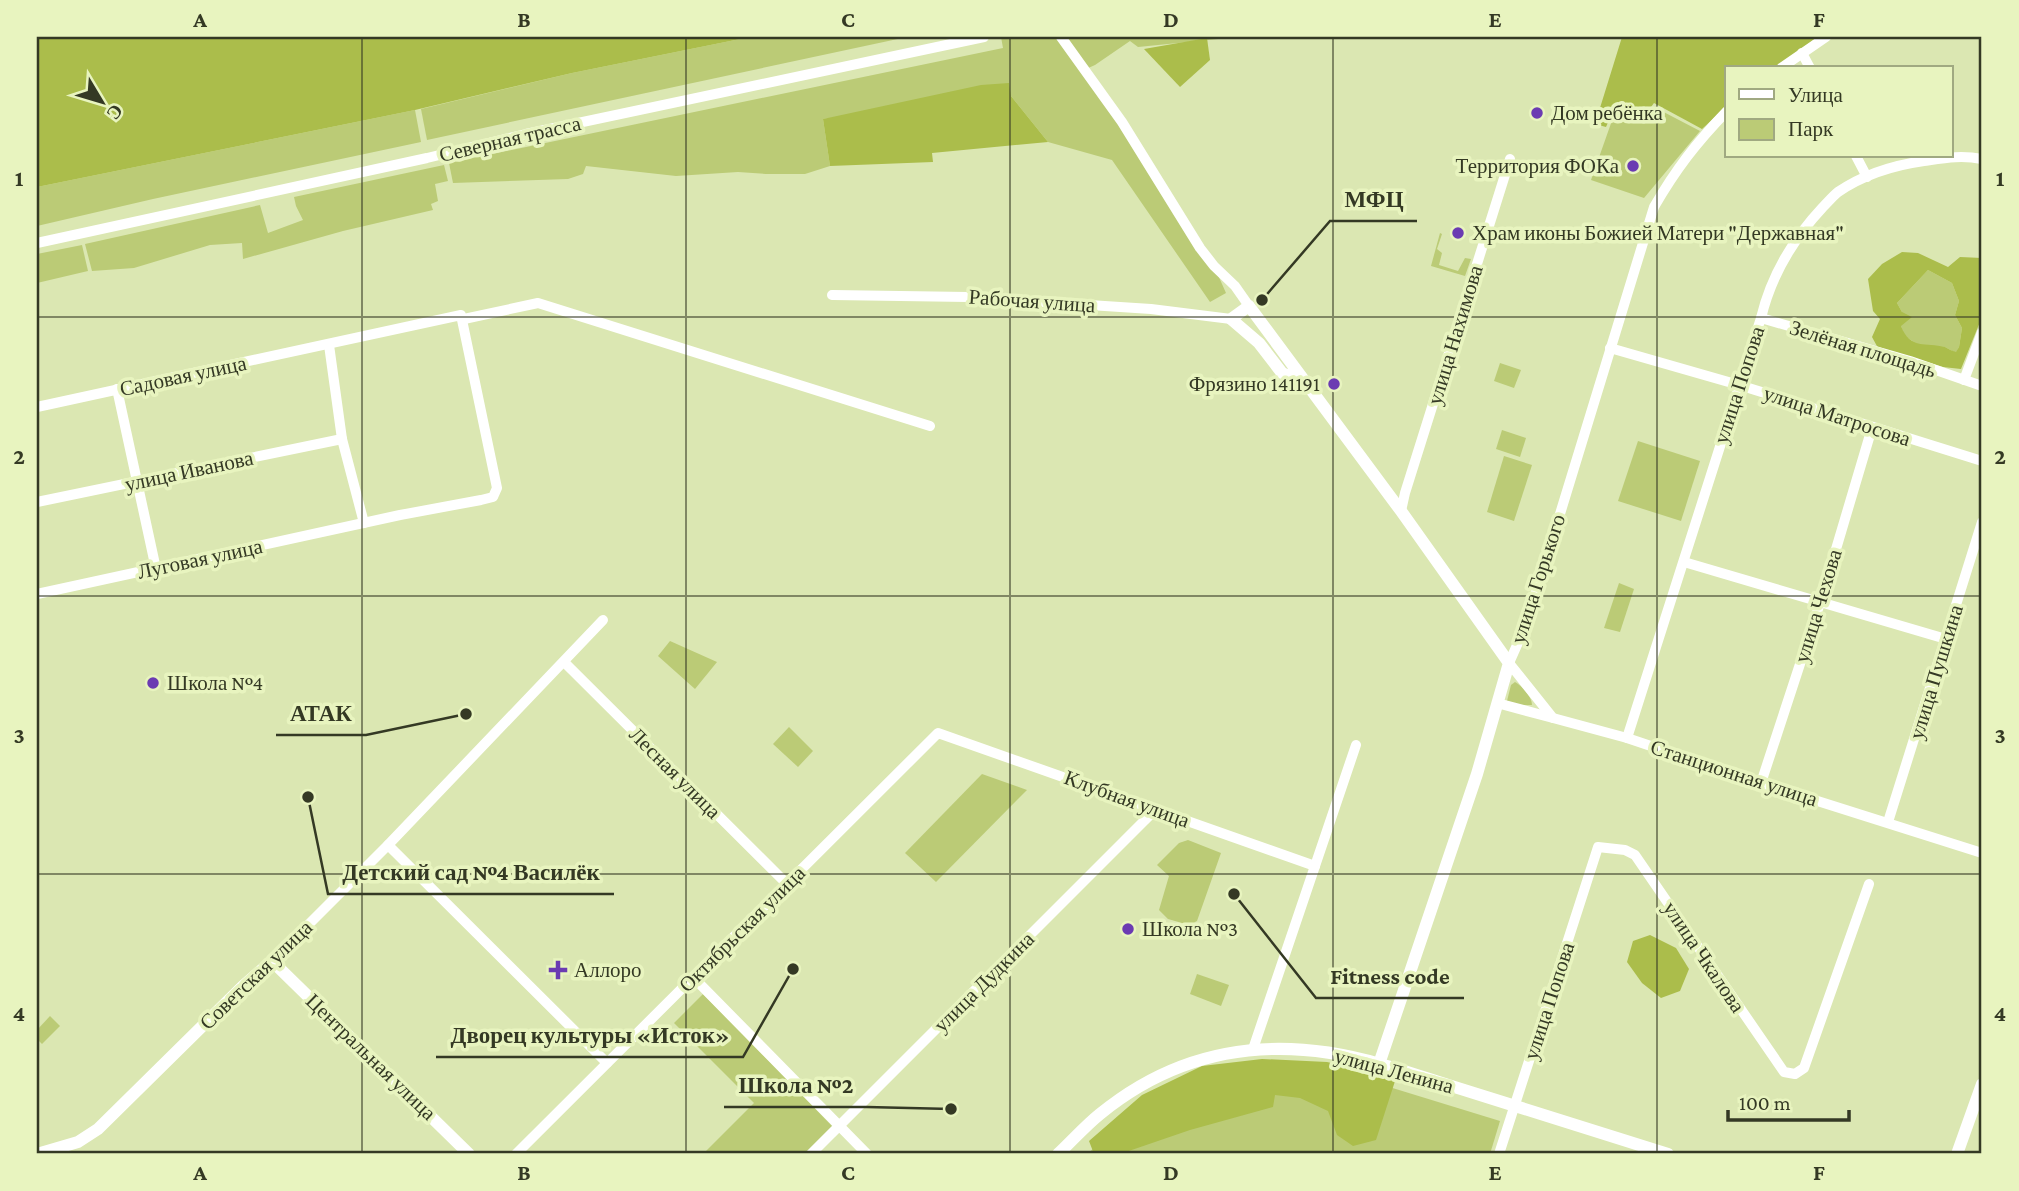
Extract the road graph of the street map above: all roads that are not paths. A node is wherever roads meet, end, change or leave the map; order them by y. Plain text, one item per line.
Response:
1 (984, 37) edge
2 (1061, 37) edge
3 (1826, 37) edge
4 (1802, 53) junction
5 (1784, 66) edge
6 (1809, 66) edge
7 (1725, 113) edge
8 (1952, 157) edge
9 (1857, 158) edge
10 (1945, 158) edge
11 (1510, 159) dead end
12 (1982, 159) edge
13 (1867, 177) junction
14 (37, 243) edge
15 (832, 295) dead end
16 (1249, 306) junction
17 (1761, 318) junction
18 (464, 319) junction
19 (1231, 319) junction
20 (1982, 332) edge
21 (329, 345) junction
22 (1610, 348) junction
23 (1964, 380) junction
24 (1304, 382) junction
25 (1740, 385) junction
26 (1982, 387) edge
27 (117, 390) junction
28 (37, 407) edge
29 (930, 426) dead end
30 (1872, 428) junction
31 (342, 439) junction
32 (1982, 461) edge
33 (136, 481) junction
34 (37, 502) edge
35 (1401, 511) junction
36 (1982, 522) edge
37 (364, 523) junction
38 (1684, 562) junction
39 (156, 569) junction
40 (37, 594) edge
41 (1820, 603) junction
42 (603, 620) dead end
43 (1946, 639) junction
44 (564, 662) junction
45 (1509, 663) junction
46 (1497, 703) junction
47 (1553, 718) junction
48 (938, 733) joint
49 (1627, 738) junction
50 (1356, 746) dead end
51 (1761, 783) junction
52 (1156, 809) junction
53 (1888, 822) junction
54 (388, 845) junction
55 (1598, 847) joint
56 (1982, 853) edge
57 (1315, 866) junction
58 (787, 884) junction
59 (1870, 884) dead end
60 (272, 961) junction
61 (693, 977) junction
62 (1253, 1049) junction
63 (607, 1063) junction
64 (1379, 1063) junction
65 (1982, 1084) edge
66 (1514, 1106) junction
67 (839, 1127) junction
68 (37, 1154) edge
69 (469, 1154) edge
70 (516, 1154) edge
71 (811, 1154) edge
72 (867, 1154) edge
73 (1058, 1154) edge
74 (1499, 1154) edge
75 (1668, 1154) edge
76 (1957, 1154) edge

1 - 14 street, Северная трасса
2 - 16 street
3 - 4 street
4 - 5 street
4 - 6 street
7 - 22 street, улица Горького
8 - 12 street, улица Попова
9 - 13 street
10 - 13 street, улица Попова
11 - 35 street, улица Нахимова
13 - 17 street, улица Попова
15 - 19 street, Рабочая улица
16 - 19 street
16 - 24 street
17 - 23 street, Зелёная площадь
17 - 25 street, улица Попова
18 - 21 street, Садовая улица
18 - 29 street, Садовая улица
18 - 37 street, Луговая улица
19 - 24 street
20 - 23 street
21 - 27 street, Садовая улица
21 - 31 street
22 - 25 street, улица Матросова
22 - 45 street, улица Горького
23 - 26 street, Зелёная площадь
24 - 35 street
25 - 30 street, улица Матросова
25 - 38 street, улица Попова
27 - 28 street, Садовая улица
27 - 33 street
30 - 32 street, улица Матросова
30 - 41 street, улица Чехова
31 - 33 street, улица Иванова
31 - 37 street
33 - 34 street, улица Иванова
33 - 39 street
35 - 45 street
36 - 43 street, улица Пушкина
37 - 39 street, Луговая улица
38 - 41 street
38 - 49 street, улица Попова
39 - 40 street, Луговая улица
41 - 43 street
41 - 51 street, улица Чехова
42 - 44 street, Советская улица
43 - 53 street, улица Пушкина
44 - 54 street, Советская улица
44 - 58 street, Лесная улица
45 - 46 street, улица Горького
45 - 47 street
46 - 47 street, Станционная улица
46 - 64 street, улица Горького
47 - 49 street, Станционная улица
48 - 52 street, Клубная улица
48 - 58 street, Октябрьская улица
49 - 51 street, Станционная улица
50 - 57 street
51 - 53 street, Станционная улица
52 - 57 street, Клубная улица
52 - 67 street, улица Дудкина
53 - 56 street, Станционная улица
54 - 60 street, Советская улица
54 - 63 street
55 - 59 street, улица Чкалова
55 - 66 street, улица Попова
57 - 62 street
58 - 61 street, Октябрьская улица
60 - 68 street, Советская улица
60 - 69 street, Центральная улица
61 - 63 street, Октябрьская улица
61 - 67 street
62 - 64 street, улица Ленина
62 - 73 street, улица Ленина
63 - 70 street, Октябрьская улица
64 - 66 street, улица Ленина
65 - 76 street
66 - 74 street, улица Попова
66 - 75 street, улица Ленина
67 - 71 street, улица Дудкина
67 - 72 street

